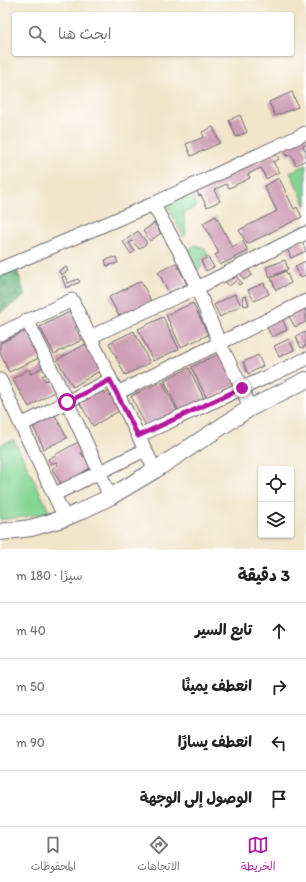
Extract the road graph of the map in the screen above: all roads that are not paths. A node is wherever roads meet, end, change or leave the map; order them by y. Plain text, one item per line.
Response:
1 (306, 132) edge
2 (153, 204) junction
3 (306, 233) edge
4 (0, 269) edge
5 (197, 288) junction
6 (306, 301) edge
7 (27, 320) junction
8 (0, 334) edge
9 (90, 337) junction
10 (219, 342) junction
11 (306, 359) edge
12 (0, 380) edge
13 (110, 380) junction
14 (306, 380) edge
15 (242, 388) junction
16 (117, 393) junction
17 (67, 402) junction
18 (250, 408) junction
19 (21, 424) junction
20 (138, 436) junction
21 (145, 450) junction
22 (155, 470) junction
23 (100, 472) junction
24 (55, 494) junction
25 (110, 497) junction
26 (65, 518) junction
27 (0, 532) edge

1 - 2 street
2 - 4 street
2 - 5 street
3 - 5 street
5 - 9 street
5 - 10 street
6 - 10 street
7 - 8 street
7 - 9 street
7 - 17 street
9 - 13 street
10 - 15 street
10 - 16 street
11 - 15 street
12 - 19 street
13 - 16 street
13 - 17 street
14 - 18 main road
15 - 18 street
15 - 20 street
16 - 20 street
17 - 19 street
17 - 23 street
18 - 22 main road
19 - 24 street
20 - 21 street
21 - 22 street
21 - 23 street
22 - 25 main road
23 - 24 street
23 - 25 street
24 - 26 street
25 - 26 main road
26 - 27 main road

